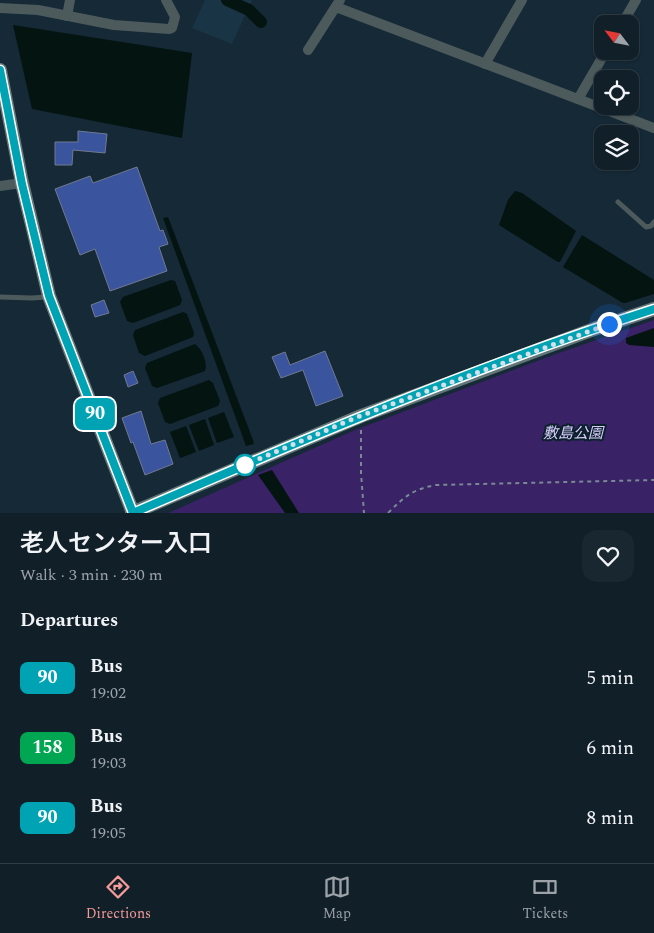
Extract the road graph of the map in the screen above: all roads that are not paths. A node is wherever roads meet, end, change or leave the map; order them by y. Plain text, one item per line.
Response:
1 (70, 0) edge
2 (166, 0) edge
3 (522, 0) edge
4 (636, 0) edge
5 (338, 4) edge
6 (0, 8) edge
7 (627, 15) edge
8 (67, 16) junction
9 (308, 50) dead end
10 (601, 60) edge
11 (485, 64) junction
12 (0, 70) edge
13 (578, 99) junction
14 (654, 128) edge
15 (22, 184) junction
16 (0, 186) edge
17 (618, 202) dead end
18 (654, 222) edge
19 (49, 296) junction
20 (0, 297) edge
21 (654, 309) edge
22 (132, 513) edge

1 - 8 street
2 - 8 street
3 - 11 street
4 - 7 street
5 - 9 street
5 - 11 street
6 - 8 street
10 - 13 street
11 - 13 street
12 - 15 street
13 - 14 street
15 - 16 street
15 - 19 street
17 - 18 lane
19 - 20 lane
19 - 22 street
21 - 22 street

